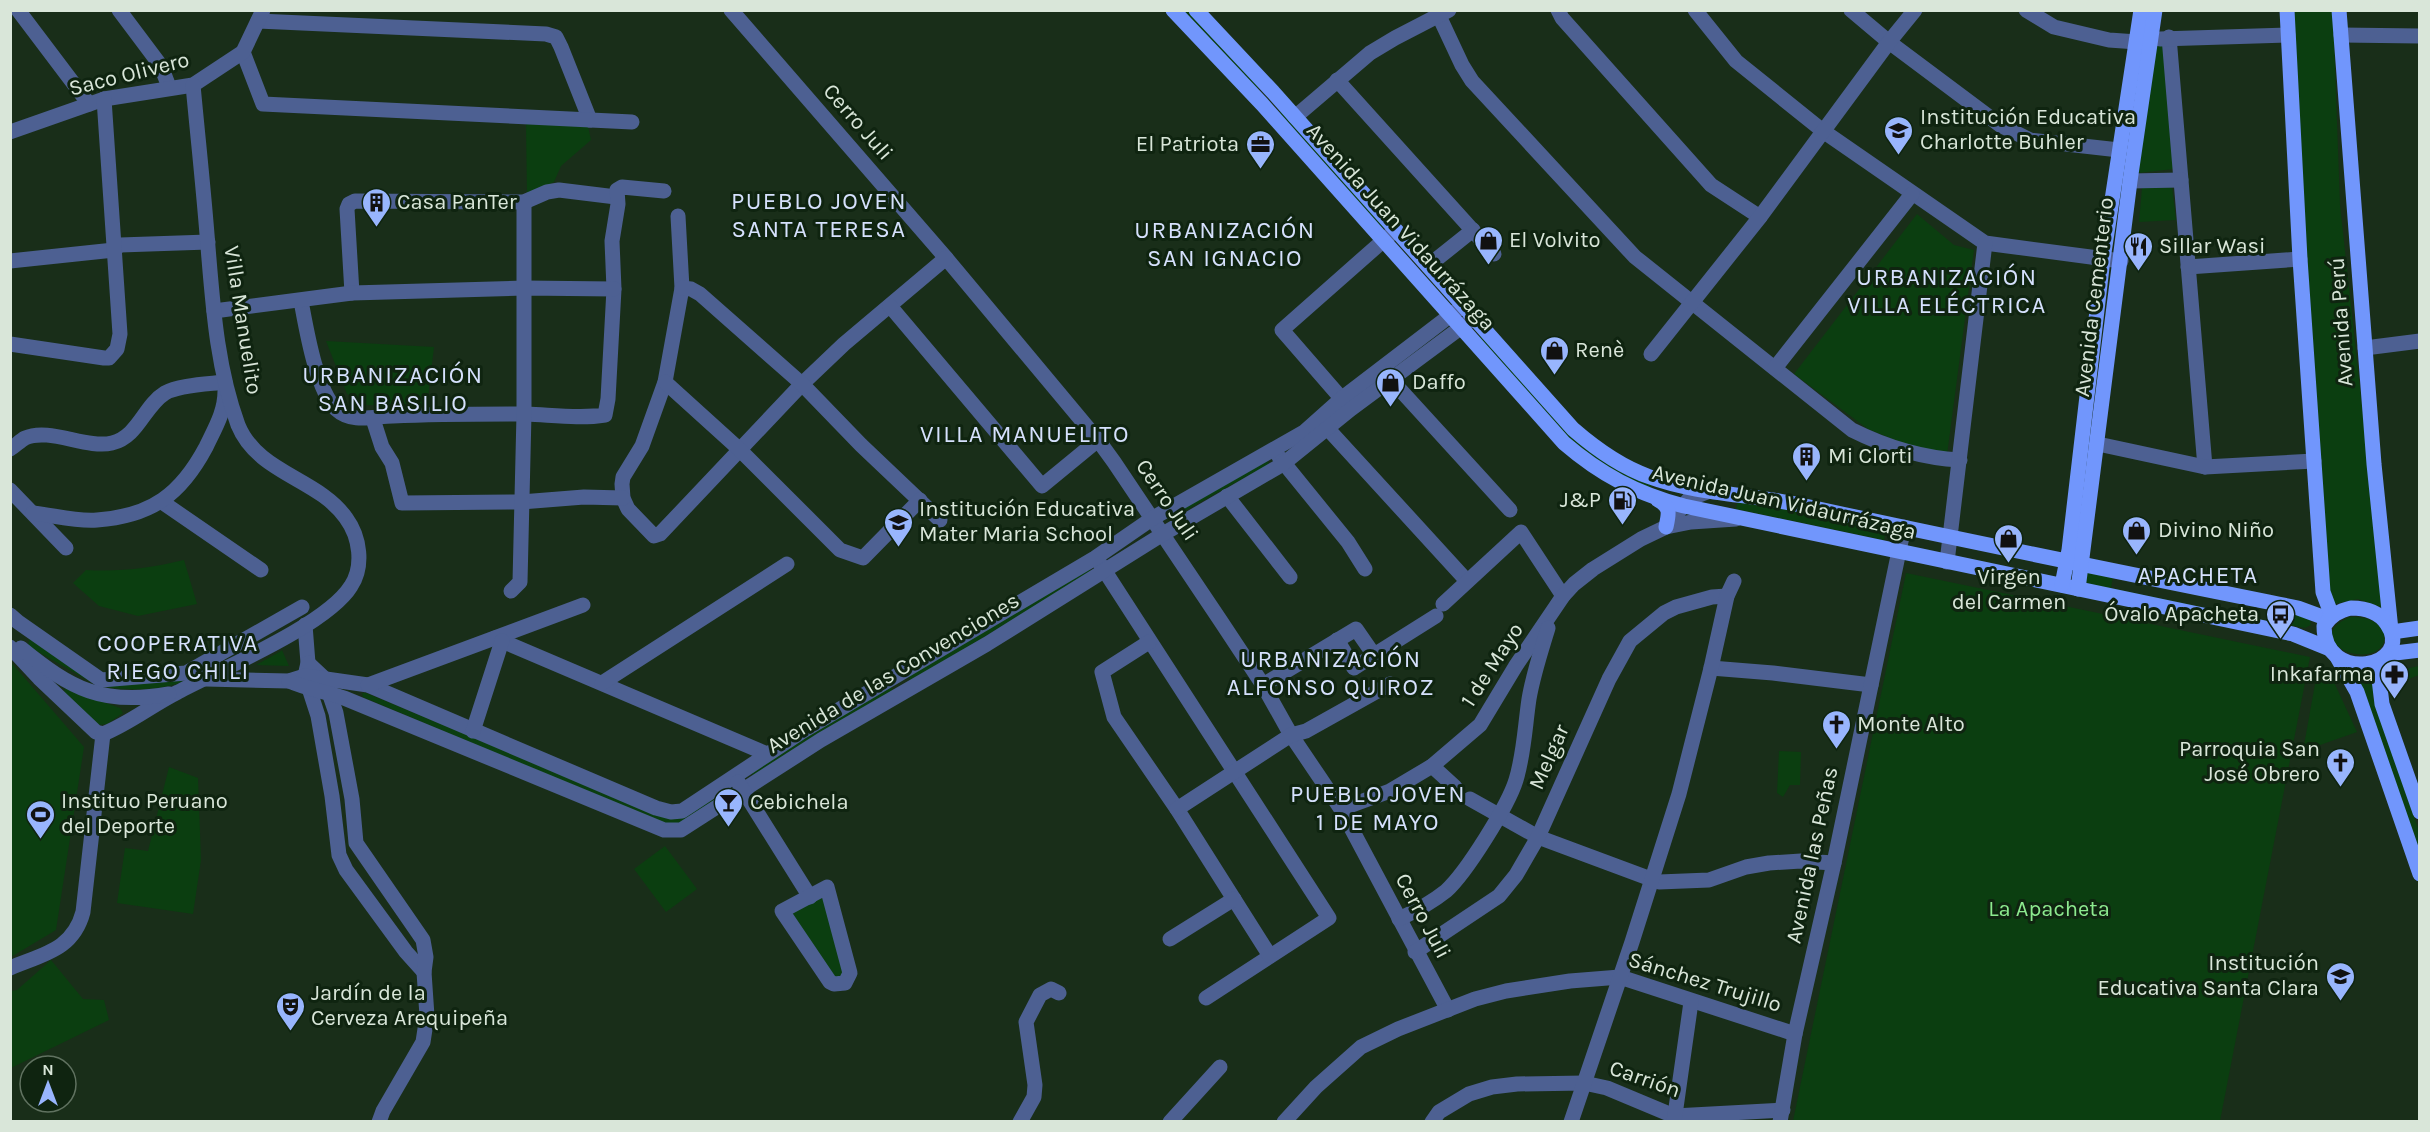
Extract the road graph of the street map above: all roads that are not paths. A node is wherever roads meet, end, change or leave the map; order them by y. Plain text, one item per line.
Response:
1 (18, 10) edge
2 (119, 10) edge
3 (732, 10) edge
4 (1173, 10) edge
5 (1196, 10) edge
6 (1558, 10) edge
7 (1695, 10) edge
8 (1851, 10) edge
9 (1915, 10) edge
10 (2026, 10) edge
11 (2141, 10) edge
12 (2155, 10) edge
13 (2287, 10) edge
14 (2339, 10) edge
15 (1444, 13) edge
16 (261, 16) edge
17 (2288, 35) junction
18 (2341, 35) junction
19 (2420, 36) edge
20 (2169, 37) junction
21 (2144, 41) junction
22 (1889, 42) junction
23 (243, 52) junction
24 (1337, 80) junction
25 (193, 85) junction
26 (169, 87) junction
27 (104, 99) junction
28 (89, 104) junction
29 (1295, 117) junction
30 (590, 120) junction
31 (632, 122) dead end
32 (1823, 131) junction
33 (10, 132) edge
34 (2119, 150) junction
35 (2181, 180) junction
36 (2130, 181) junction
37 (664, 191) dead end
38 (1912, 194) junction
39 (616, 197) junction
40 (524, 202) junction
41 (678, 216) dead end
42 (1760, 217) junction
43 (1473, 230) junction
44 (1389, 235) junction
45 (208, 242) junction
46 (1985, 243) junction
47 (114, 250) junction
48 (1494, 254) dead end
49 (946, 258) junction
50 (2103, 259) junction
51 (2300, 259) junction
52 (10, 261) edge
53 (2121, 261) junction
54 (1428, 266) junction
55 (2188, 267) junction
56 (524, 288) junction
57 (682, 288) junction
58 (614, 289) junction
59 (352, 293) junction
60 (301, 301) junction
61 (1693, 303) junction
62 (1464, 305) junction
63 (890, 306) junction
64 (214, 311) junction
65 (1475, 317) junction
66 (1456, 322) junction
67 (2420, 342) edge
68 (10, 344) edge
69 (2365, 348) junction
70 (1651, 354) dead end
71 (1774, 368) junction
72 (1386, 374) junction
73 (225, 382) junction
74 (665, 382) junction
75 (802, 384) junction
76 (1346, 404) junction
77 (524, 414) junction
78 (372, 419) junction
79 (1328, 429) junction
80 (1098, 440) junction
81 (2098, 444) junction
82 (10, 449) edge
83 (739, 449) junction
84 (1275, 449) junction
85 (1960, 460) junction
86 (2314, 461) junction
87 (1283, 464) junction
88 (2205, 467) junction
89 (10, 490) edge
90 (1712, 490) junction
91 (1227, 496) junction
92 (623, 498) junction
93 (920, 500) junction
94 (1658, 500) junction
95 (162, 502) junction
96 (521, 502) junction
97 (1683, 506) junction
98 (1510, 510) dead end
99 (33, 513) junction
100 (1154, 518) junction
101 (1738, 519) junction
102 (940, 520) dead end
103 (1666, 527) junction
104 (1904, 527) junction
105 (1162, 534) junction
106 (1951, 537) junction
107 (66, 548) dead end
108 (1899, 552) junction
109 (1095, 558) junction
110 (1947, 562) junction
111 (2067, 562) junction
112 (787, 564) dead end
113 (2082, 565) junction
114 (1365, 569) dead end
115 (261, 570) dead end
116 (1105, 571) junction
117 (1290, 577) dead end
118 (1467, 581) junction
119 (1734, 581) dead end
120 (2062, 585) junction
121 (2078, 589) junction
122 (511, 591) dead end
123 (1563, 596) junction
124 (1727, 596) junction
125 (583, 605) dead end
126 (302, 607) dead end
127 (10, 615) edge
128 (1552, 615) junction
129 (2330, 618) junction
130 (305, 625) junction
131 (2420, 628) edge
132 (2391, 631) junction
133 (10, 639) edge
134 (498, 640) junction
135 (1337, 640) junction
136 (1149, 642) junction
137 (10, 647) edge
138 (2420, 650) edge
139 (2334, 653) junction
140 (1374, 655) junction
141 (2386, 655) junction
142 (1712, 668) junction
143 (308, 676) junction
144 (897, 676) junction
145 (206, 679) junction
146 (602, 683) junction
147 (1390, 684) dead end
148 (326, 685) junction
149 (368, 685) junction
150 (1263, 685) junction
151 (1871, 685) junction
152 (907, 690) junction
153 (177, 692) junction
154 (474, 731) junction
155 (103, 734) junction
156 (1291, 735) junction
157 (767, 754) junction
158 (1432, 766) junction
159 (1235, 772) junction
160 (739, 783) junction
161 (1455, 787) dead end
162 (1470, 799) dead end
163 (1177, 809) junction
164 (1341, 809) junction
165 (2420, 812) edge
166 (1498, 816) junction
167 (1538, 837) junction
168 (1834, 863) junction
169 (2420, 874) edge
170 (1652, 880) junction
171 (810, 897) junction
172 (1234, 899) junction
173 (1399, 919) junction
174 (1170, 939) dead end
175 (1415, 952) junction
176 (1270, 956) junction
177 (10, 968) edge
178 (424, 972) junction
179 (1620, 977) junction
180 (1059, 993) dead end
181 (1206, 998) dead end
182 (1691, 1002) junction
183 (1448, 1010) junction
184 (1796, 1034) junction
185 (1220, 1067) dead end
186 (1584, 1083) junction
187 (1781, 1116) edge
188 (1674, 1119) edge
189 (380, 1122) edge
190 (1020, 1122) edge
191 (1170, 1122) edge
192 (1284, 1122) edge
193 (1432, 1122) edge
194 (1571, 1122) edge

1 - 28 street
2 - 26 street
3 - 49 street, Cerro Juli
4 - 44 main road, Avenida Juan Vidaurrázaga
5 - 29 main road, Avenida Juan Vidaurrázaga
6 - 42 street
7 - 32 street
8 - 22 street
9 - 22 street
10 - 21 street
11 - 21 main road, Avenida Cementerio
12 - 21 main road, Avenida Cementerio
13 - 17 main road, Avenida Perú
14 - 18 main road, Avenida Perú
15 - 24 street
15 - 61 street
16 - 23 street
16 - 30 street
17 - 20 street
17 - 51 main road, Avenida Perú
18 - 19 street
18 - 69 main road, Avenida Perú
20 - 21 street
20 - 35 street
21 - 34 main road, Avenida Cementerio
21 - 36 main road, Avenida Cementerio
22 - 32 street
22 - 34 street
23 - 25 street, Saco Olivero
23 - 30 street
24 - 29 street
24 - 43 street
25 - 26 street, Saco Olivero
25 - 45 street, Villa Manuelito
26 - 27 street, Saco Olivero
27 - 28 street, Saco Olivero
27 - 47 street
28 - 33 street, Saco Olivero
29 - 44 main road, Avenida Juan Vidaurrázaga
30 - 31 street
32 - 38 street
32 - 42 street
34 - 50 main road, Avenida Cementerio
35 - 36 street
35 - 55 street
36 - 53 main road, Avenida Cementerio
37 - 39 street
38 - 46 street
38 - 71 street
39 - 40 street
39 - 58 street
40 - 56 street
40 - 59 street
41 - 57 street
42 - 61 street
43 - 48 street
43 - 54 street
44 - 54 main road, Avenida Juan Vidaurrázaga
44 - 66 main road, Avenida Juan Vidaurrázaga
44 - 76 street
45 - 47 street
45 - 64 street, Villa Manuelito
46 - 50 street
46 - 85 street
47 - 52 street
47 - 68 street
49 - 63 street
49 - 80 street, Cerro Juli
50 - 53 street
50 - 111 main road, Avenida Cementerio
51 - 55 street
51 - 86 main road, Avenida Perú
53 - 81 main road, Avenida Cementerio
54 - 62 main road, Avenida Juan Vidaurrázaga
55 - 88 street
56 - 58 street
56 - 59 street
56 - 77 street
57 - 74 street
57 - 75 street
58 - 77 street
59 - 60 street
60 - 64 street
60 - 78 street
61 - 70 street
61 - 71 street
62 - 65 main road, Avenida Juan Vidaurrázaga
62 - 66 street, Avenida de las Convenciones
63 - 75 street
63 - 80 street
64 - 73 street, Villa Manuelito
65 - 66 street, Avenida de las Convenciones
65 - 90 main road, Avenida Juan Vidaurrázaga
66 - 72 street, Avenida de las Convenciones
66 - 94 main road, Avenida Juan Vidaurrázaga
67 - 69 street
69 - 132 main road, Avenida Perú
71 - 85 street
72 - 76 street, Avenida de las Convenciones
72 - 98 street
73 - 82 street
73 - 95 street
73 - 130 street, Villa Manuelito
74 - 83 street
74 - 92 street
75 - 83 street
75 - 93 street
76 - 79 street, Avenida de las Convenciones
76 - 84 street, Avenida de las Convenciones
77 - 78 street
77 - 96 street
78 - 96 street
79 - 87 street, Avenida de las Convenciones
79 - 118 street
80 - 100 street, Cerro Juli
81 - 88 street
81 - 113 main road, Avenida Cementerio
83 - 92 street
83 - 93 street
84 - 87 street
84 - 100 street, Avenida de las Convenciones
85 - 106 street
86 - 88 street
86 - 129 main road, Avenida Perú
87 - 91 street, Avenida de las Convenciones
87 - 114 street
89 - 99 street
90 - 97 street, 1 de Mayo
90 - 104 main road, Avenida Juan Vidaurrázaga
91 - 105 street, Avenida de las Convenciones
91 - 117 street
92 - 96 street
93 - 102 street
94 - 97 main road, Avenida Juan Vidaurrázaga
94 - 103 main road
95 - 99 street
95 - 115 street
96 - 122 street
97 - 101 main road, Avenida Juan Vidaurrázaga
97 - 103 street, 1 de Mayo
99 - 107 street
100 - 105 street, Cerro Juli
100 - 109 street, Avenida de las Convenciones
101 - 103 street, 1 de Mayo
101 - 108 main road, Avenida Juan Vidaurrázaga
103 - 123 street, 1 de Mayo
104 - 106 main road, Avenida Juan Vidaurrázaga
104 - 108 street, Avenida las Peñas
105 - 116 street, Avenida de las Convenciones
105 - 150 street, Cerro Juli
106 - 110 street
106 - 111 main road, Avenida Juan Vidaurrázaga
108 - 110 main road, Avenida Juan Vidaurrázaga
108 - 151 street, Avenida las Peñas
109 - 116 street
109 - 144 street, Avenida de las Convenciones
110 - 120 main road, Avenida Juan Vidaurrázaga
111 - 113 main road, Avenida Juan Vidaurrázaga
111 - 120 main road, Avenida Cementerio
112 - 146 street
113 - 121 main road, Avenida Cementerio
113 - 129 main road, Avenida Juan Vidaurrázaga
116 - 136 street
116 - 152 street, Avenida de las Convenciones
118 - 123 street
118 - 140 street
119 - 124 street
120 - 121 main road, Avenida Juan Vidaurrázaga
121 - 139 main road, Avenida Juan Vidaurrázaga
123 - 128 street, 1 de Mayo
124 - 142 street
124 - 167 street, Melgar
125 - 134 street
126 - 127 street
128 - 158 street, 1 de Mayo
128 - 166 street
129 - 132 main road
129 - 139 main road
130 - 143 street
130 - 145 street, Villa Manuelito
131 - 132 main road
132 - 141 main road
133 - 153 street
134 - 146 street
134 - 149 street
134 - 154 street
135 - 140 street
135 - 140 street
135 - 150 street
136 - 159 street
136 - 163 street
137 - 155 street
138 - 141 main road
139 - 141 main road
139 - 169 main road
141 - 165 main road
142 - 151 street
142 - 170 street
143 - 145 street, Avenida de las Convenciones
143 - 148 street
143 - 148 street, Avenida de las Convenciones
143 - 178 street
144 - 152 street
144 - 157 street, Avenida de las Convenciones
145 - 153 street, Villa Manuelito
146 - 157 street
147 - 156 street
148 - 149 street, Avenida de las Convenciones
148 - 160 street, Avenida de las Convenciones
148 - 178 street
149 - 154 street, Avenida de las Convenciones
150 - 156 street, Cerro Juli
151 - 168 street, Avenida las Peñas
152 - 160 street, Avenida de las Convenciones
153 - 155 street
154 - 160 street, Avenida de las Convenciones
155 - 177 street
156 - 159 street
156 - 164 street, Cerro Juli
157 - 160 street, Avenida de las Convenciones
158 - 161 street
158 - 164 street, 1 de Mayo
159 - 163 street
159 - 176 street
160 - 171 street
162 - 166 street
163 - 172 street
164 - 173 street, Cerro Juli
166 - 167 street
166 - 173 street
167 - 170 street
167 - 175 street, Melgar
168 - 170 street
168 - 184 street, Avenida las Peñas
170 - 179 street
171 - 171 street
172 - 174 street
172 - 176 street
173 - 175 street, Cerro Juli
175 - 183 street, Cerro Juli
176 - 181 street
178 - 189 street
179 - 182 street, Sánchez Trujillo
179 - 183 street, Sánchez Trujillo
179 - 186 street
180 - 190 street
182 - 184 street, Sánchez Trujillo
182 - 188 street
183 - 192 street, Sánchez Trujillo
184 - 187 street, Avenida las Peñas
185 - 191 street
186 - 188 street, Carrión
186 - 193 street, Carrión
186 - 194 street
187 - 188 street, Carrión

